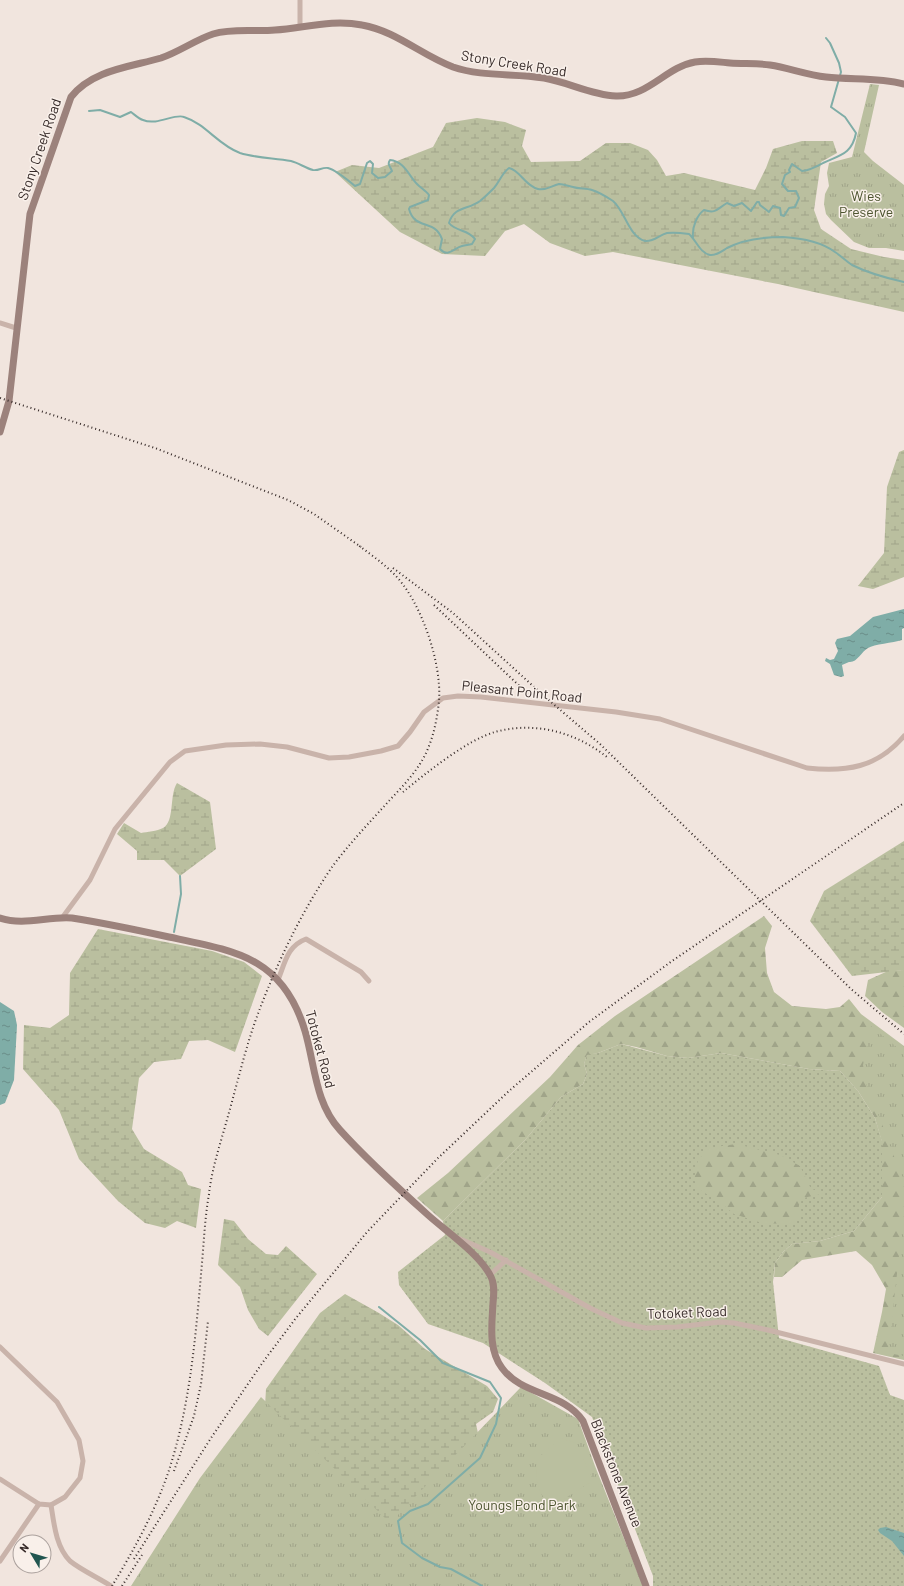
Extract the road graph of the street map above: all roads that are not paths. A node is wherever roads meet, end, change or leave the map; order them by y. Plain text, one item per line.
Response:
1 (300, 0) edge
2 (300, 26) junction
3 (904, 84) edge
4 (0, 323) edge
5 (16, 328) junction
6 (0, 432) edge
7 (904, 736) edge
8 (0, 918) edge
9 (62, 918) junction
10 (278, 980) junction
11 (369, 981) dead end
12 (453, 1237) junction
13 (506, 1260) junction
14 (490, 1275) junction
15 (0, 1347) edge
16 (904, 1364) edge
17 (0, 1479) edge
18 (39, 1504) junction
19 (51, 1505) junction
20 (0, 1561) edge
21 (111, 1586) edge
22 (646, 1586) edge

1 - 2 street
2 - 3 main road, Stony Creek Road
2 - 5 main road, Stony Creek Road
4 - 5 street
5 - 6 main road, Stony Creek Road
7 - 9 street, Pleasant Point Road
8 - 9 main road, Totoket Road
9 - 10 main road, Totoket Road
10 - 11 street
10 - 12 main road, Totoket Road
12 - 13 street, Totoket Road
12 - 14 main road, Blackstone Avenue
13 - 14 street
13 - 16 street, Totoket Road
14 - 22 main road, Blackstone Avenue
15 - 19 street
17 - 18 street
18 - 19 street
18 - 20 street
19 - 21 street

